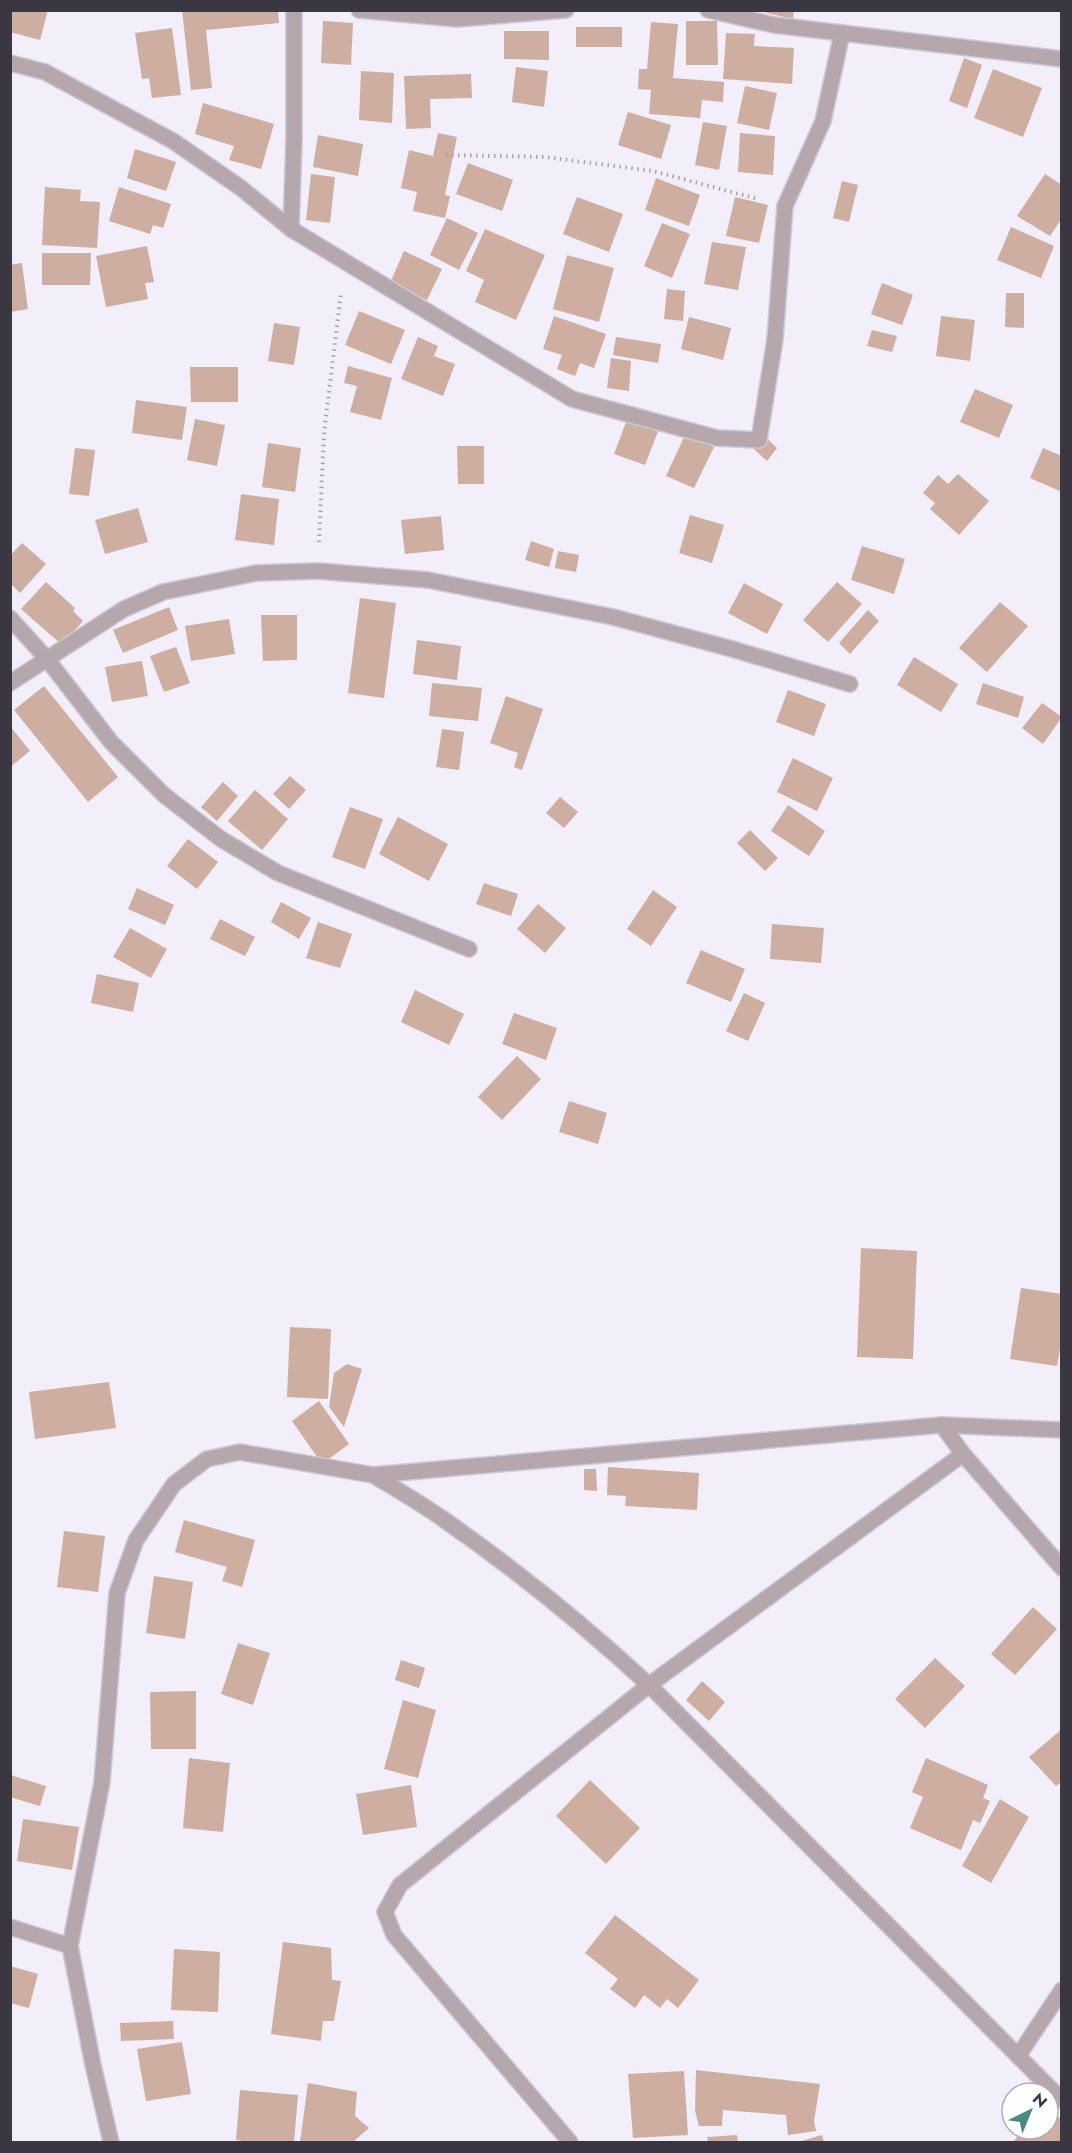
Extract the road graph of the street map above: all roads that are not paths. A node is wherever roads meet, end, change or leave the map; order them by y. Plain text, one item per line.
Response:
1 (294, 10) edge
2 (358, 10) edge
3 (566, 10) edge
4 (708, 10) edge
5 (842, 33) junction
6 (1062, 59) edge
7 (10, 63) edge
8 (291, 229) junction
9 (10, 618) edge
10 (47, 659) junction
11 (10, 683) edge
12 (850, 684) dead end
13 (469, 949) dead end
14 (942, 1425) junction
15 (1062, 1430) edge
16 (963, 1454) junction
17 (373, 1475) junction
18 (1062, 1568) edge
19 (649, 1684) junction
20 (10, 1927) edge
21 (70, 1946) junction
22 (1062, 1990) edge
23 (1018, 2056) junction
24 (1062, 2100) edge
25 (111, 2142) edge
26 (570, 2142) edge

1 - 8 street
2 - 3 street
4 - 5 street
5 - 6 street
5 - 8 street
7 - 8 street
9 - 10 street
10 - 11 street
10 - 12 street
10 - 13 street
14 - 15 street
14 - 16 street
14 - 17 street
16 - 18 street
16 - 19 street
17 - 19 street
17 - 21 street
19 - 23 street
19 - 26 street
20 - 21 street
21 - 25 street
22 - 23 street
23 - 24 street

